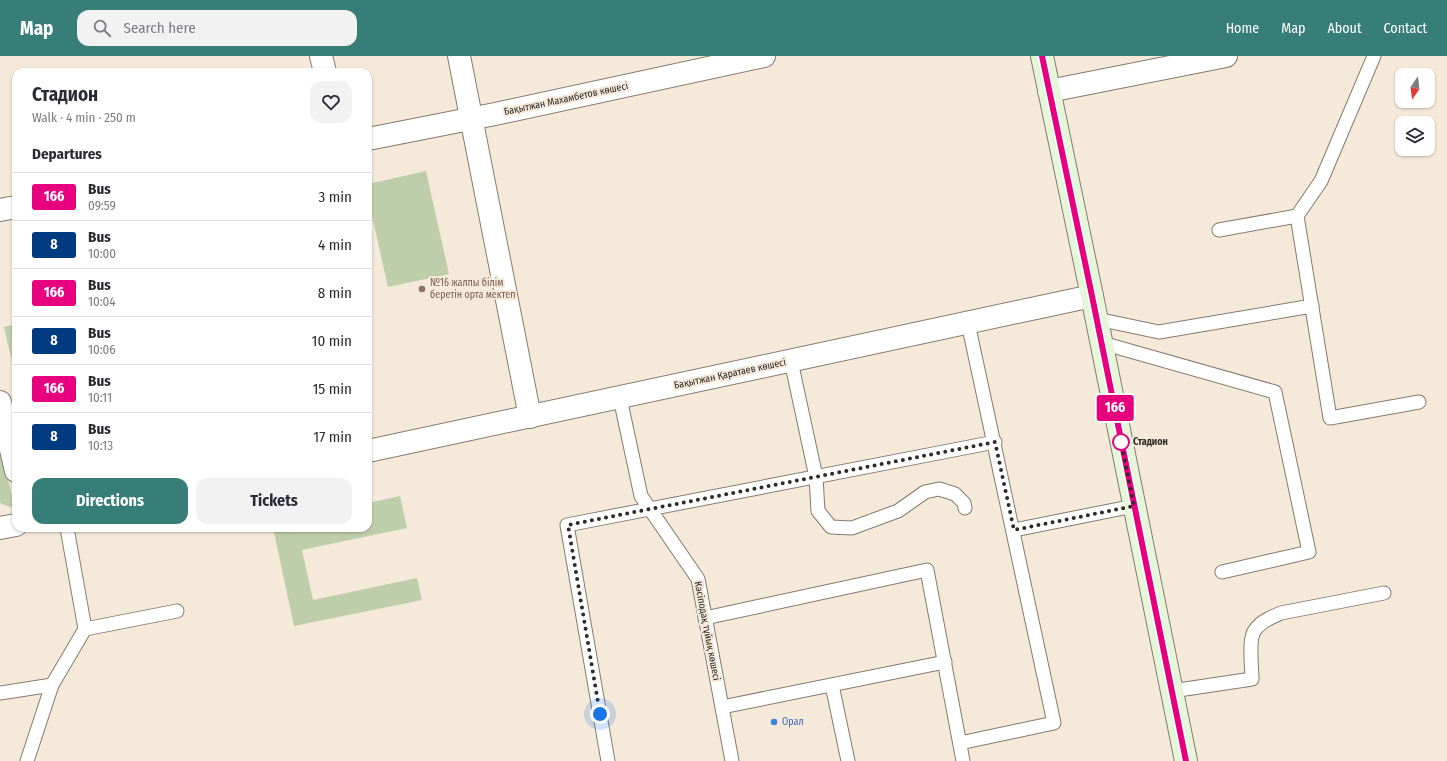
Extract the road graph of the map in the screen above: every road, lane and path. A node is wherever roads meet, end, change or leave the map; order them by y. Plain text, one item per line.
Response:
1 (321, 56) edge
2 (459, 56) edge
3 (764, 56) edge
4 (1042, 56) edge
5 (1226, 56) edge
6 (1374, 56) edge
7 (324, 68) edge
8 (1049, 91) junction
9 (471, 119) junction
10 (372, 138) edge
11 (12, 208) edge
12 (0, 210) edge
13 (1296, 216) junction
14 (1218, 230) dead end
15 (1092, 296) junction
16 (1312, 306) junction
17 (1097, 319) junction
18 (968, 323) junction
19 (1102, 344) junction
20 (791, 361) junction
21 (620, 398) junction
22 (0, 402) edge
23 (1419, 402) dead end
24 (530, 417) junction
25 (995, 442) junction
26 (372, 450) edge
27 (12, 454) edge
28 (816, 477) junction
29 (1134, 506) junction
30 (965, 508) dead end
31 (650, 510) junction
32 (12, 526) edge
33 (0, 528) edge
34 (1014, 530) junction
35 (68, 532) edge
36 (1222, 572) dead end
37 (1384, 593) dead end
38 (177, 611) dead end
39 (705, 618) junction
40 (85, 629) junction
41 (944, 662) junction
42 (832, 684) junction
43 (52, 685) junction
44 (1172, 691) junction
45 (0, 693) edge
46 (722, 707) junction
47 (960, 743) junction
48 (27, 761) edge
49 (608, 761) edge
50 (732, 761) edge
51 (848, 761) edge
52 (963, 761) edge
53 (1186, 761) edge

1 - 7 street
2 - 9 street
3 - 9 street, Бақытжан Махамбетов көшесі
4 - 8 main road
5 - 8 street
6 - 13 lane
8 - 15 main road
9 - 10 street, Бақытжан Махамбетов көшесі
9 - 24 street
11 - 12 street
13 - 14 lane
13 - 16 lane
15 - 17 main road
15 - 18 street, Бақытжан Қаратаев көшесі
16 - 17 lane
16 - 23 lane
17 - 19 main road
18 - 20 street, Бақытжан Қаратаев көшесі
18 - 25 lane
19 - 29 main road
19 - 36 lane
20 - 21 street, Бақытжан Қаратаев көшесі
20 - 28 lane
21 - 24 street, Бақытжан Қаратаев көшесі
21 - 31 lane, Кәсіподақ тұйық көшесі
22 - 27 street
24 - 26 street, Бақытжан Қаратаев көшесі
25 - 28 lane
25 - 34 lane
28 - 30 lane
28 - 31 lane
29 - 34 lane
29 - 44 main road
31 - 39 lane, Кәсіподақ тұйық көшесі
31 - 49 lane
32 - 33 street
34 - 47 lane
35 - 40 lane
37 - 44 lane
38 - 40 lane
39 - 41 lane
39 - 46 lane, Кәсіподақ тұйық көшесі
40 - 43 lane
41 - 42 lane
41 - 47 lane
42 - 46 lane
42 - 51 lane
43 - 45 lane
43 - 48 lane
44 - 53 main road
46 - 50 lane, Кәсіподақ тұйық көшесі
47 - 52 lane

